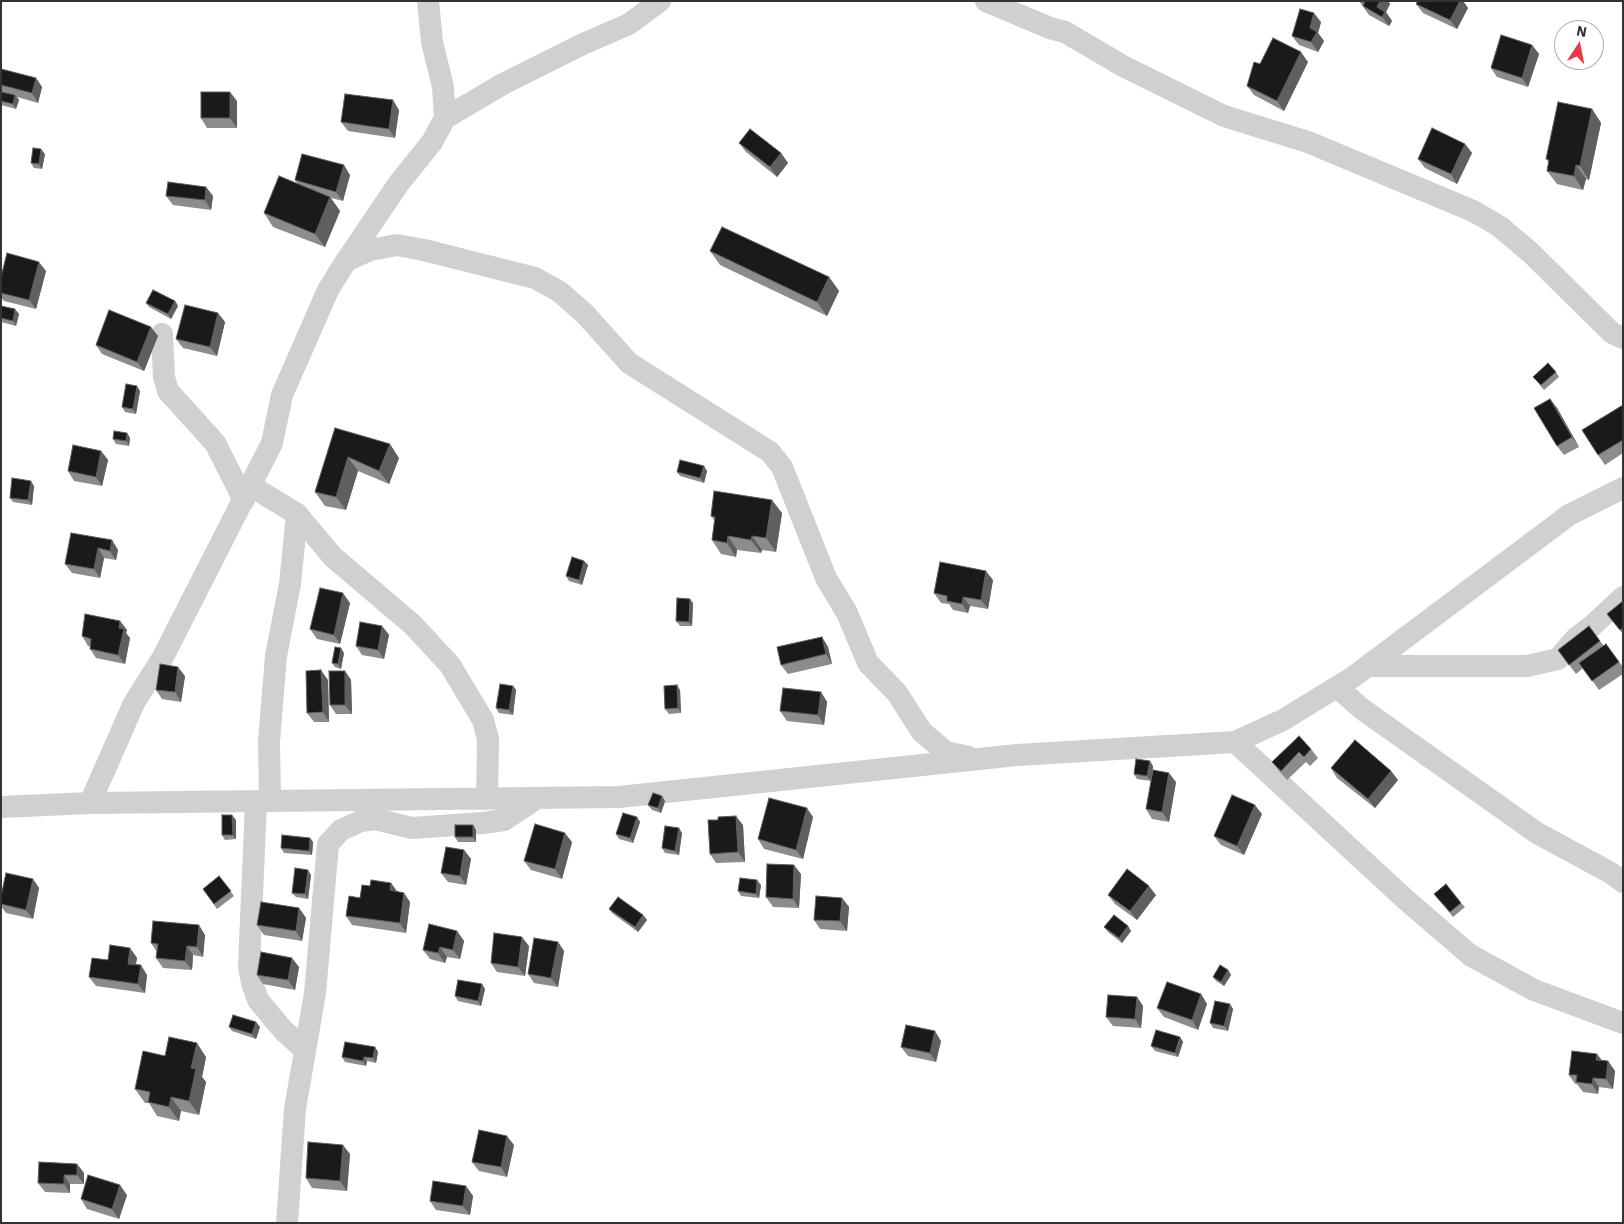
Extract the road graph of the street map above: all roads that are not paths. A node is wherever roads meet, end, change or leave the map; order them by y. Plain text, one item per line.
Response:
1 (428, 1) edge
2 (660, 1) edge
3 (986, 1) edge
4 (446, 118) junction
5 (346, 261) junction
6 (162, 334) dead end
7 (1623, 338) edge
8 (1623, 488) edge
9 (248, 493) junction
10 (297, 514) junction
11 (1623, 597) edge
12 (1368, 666) junction
13 (1336, 687) junction
14 (1235, 742) junction
15 (978, 759) junction
16 (537, 798) junction
17 (487, 799) junction
18 (263, 802) junction
19 (90, 804) junction
20 (1, 807) edge
21 (1623, 882) edge
22 (1623, 1023) edge
23 (305, 1050) junction
24 (287, 1223) edge

1 - 4 street
2 - 4 street
3 - 7 street
4 - 5 street
5 - 9 street
5 - 15 street
6 - 9 street
8 - 12 street
9 - 10 street
9 - 19 street
10 - 17 street
10 - 18 street
11 - 12 street
12 - 13 street
13 - 14 street
13 - 21 street
14 - 15 street
14 - 22 street
15 - 16 street
16 - 17 street
16 - 23 street
17 - 18 street
18 - 19 street
18 - 23 street
19 - 20 street
23 - 24 street

